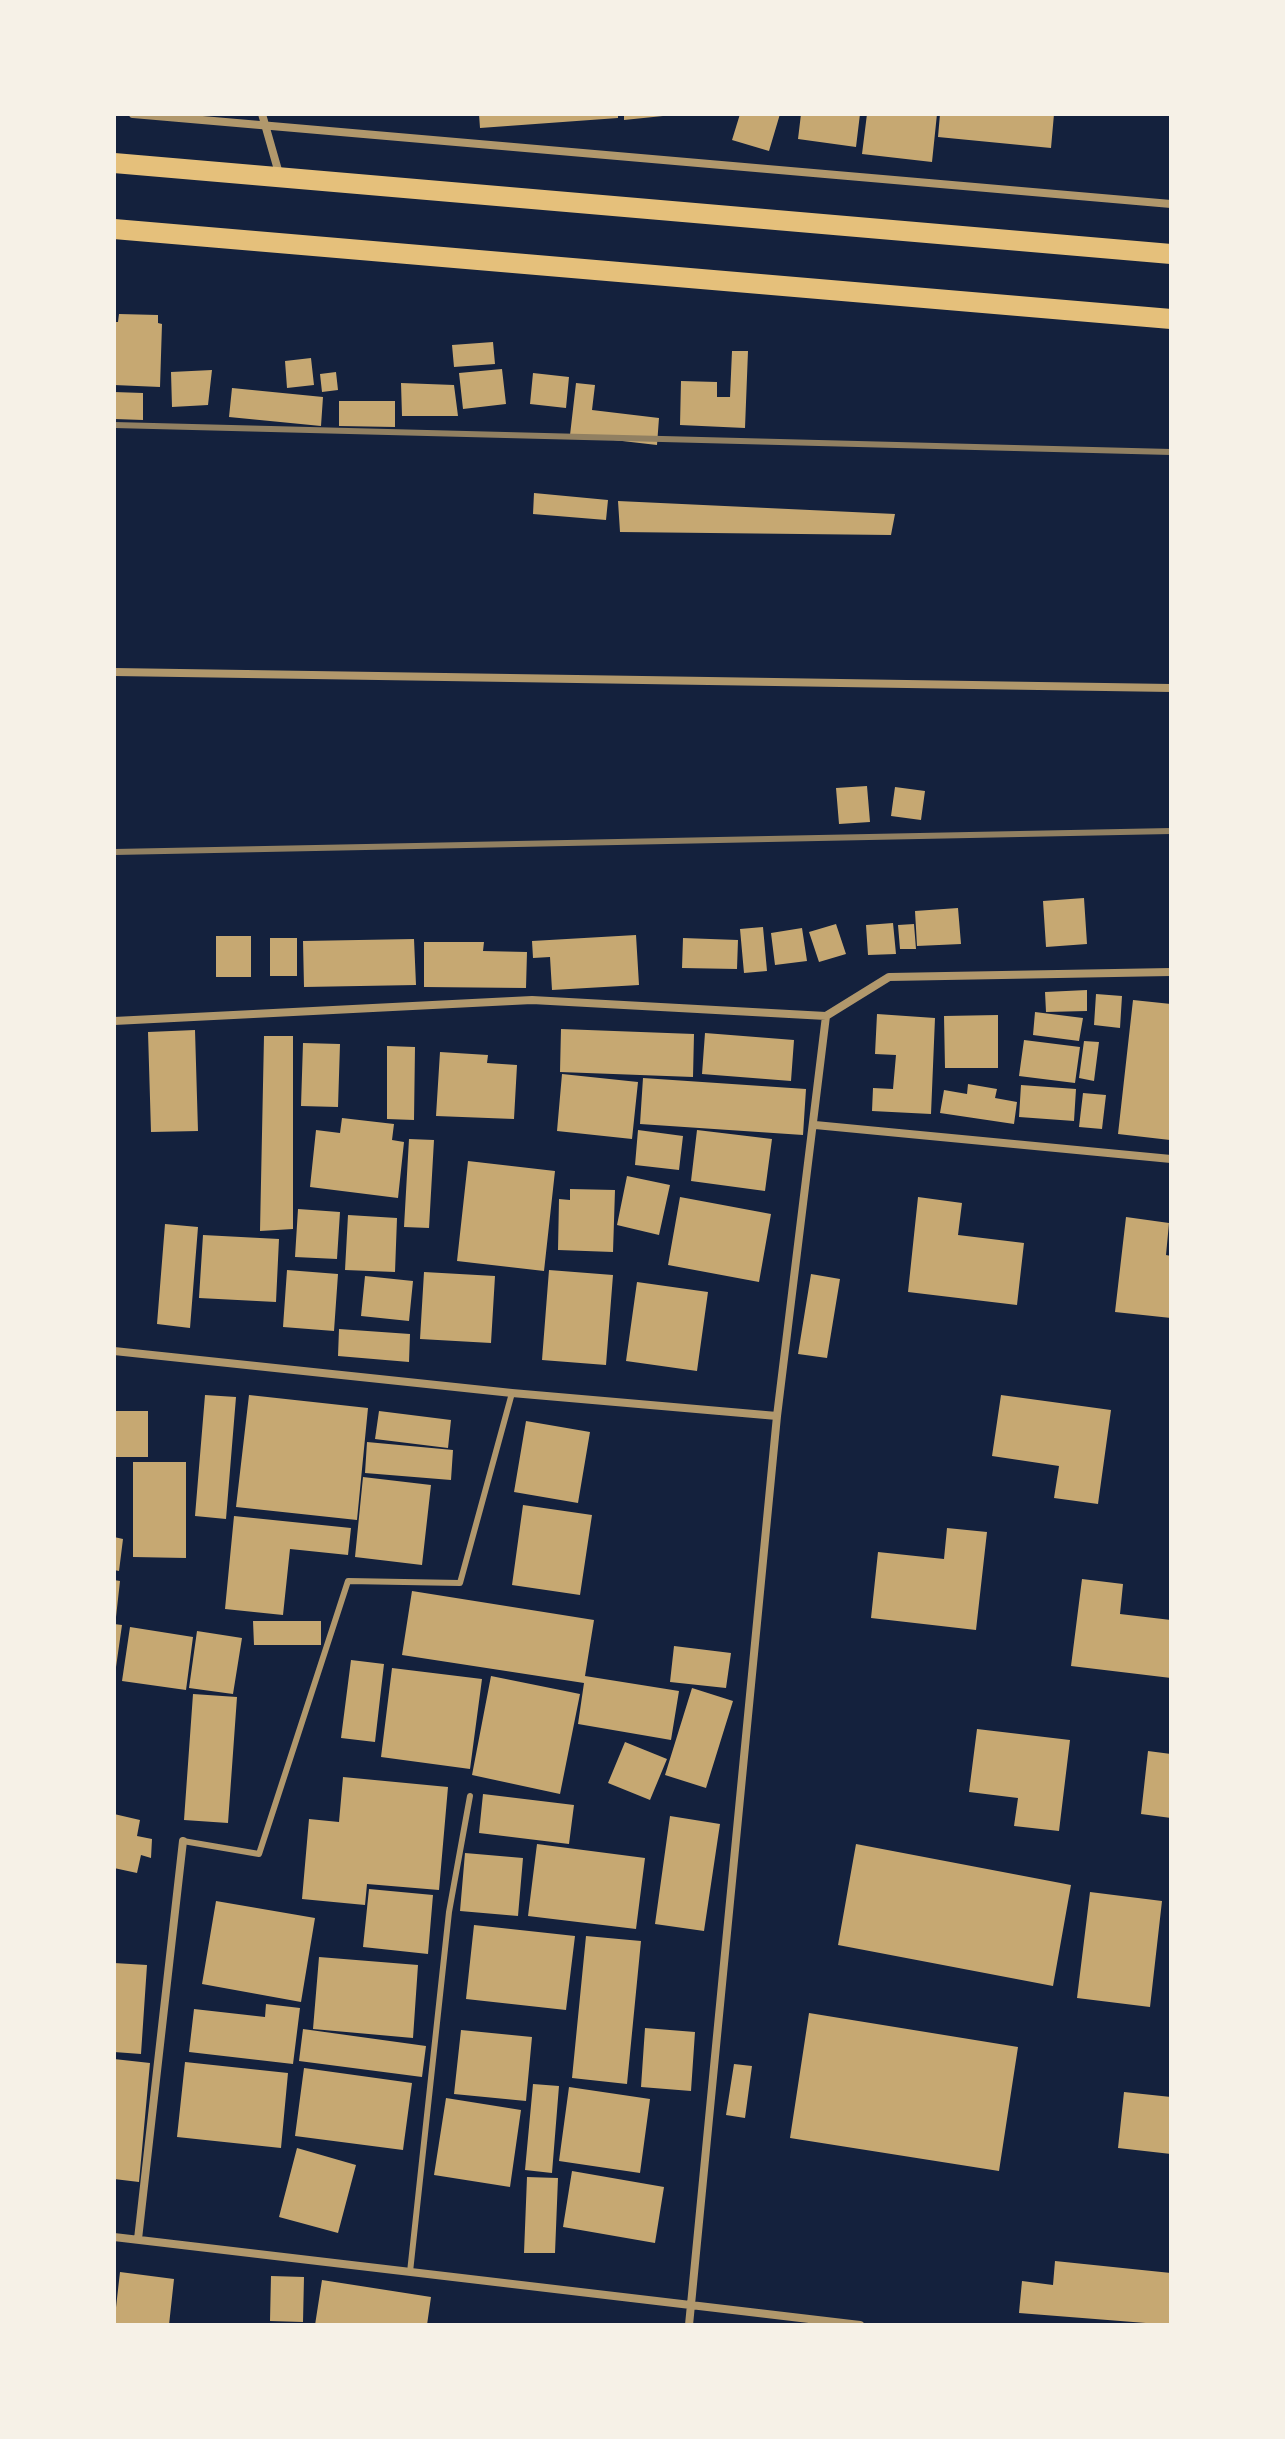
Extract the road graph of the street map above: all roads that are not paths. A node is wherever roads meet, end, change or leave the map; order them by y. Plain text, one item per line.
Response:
1 (133, 114) edge
2 (262, 114) edge
3 (266, 128) junction
4 (114, 163) edge
5 (280, 178) junction
6 (1171, 204) edge
7 (114, 229) edge
8 (1171, 254) edge
9 (1171, 319) edge
10 (114, 672) edge
11 (1171, 688) edge
12 (1171, 972) edge
13 (826, 1016) junction
14 (114, 1021) edge
15 (815, 1125) junction
16 (1171, 1159) edge
17 (114, 1351) edge
18 (512, 1393) junction
19 (777, 1416) junction
20 (470, 1796) dead end
21 (183, 1841) joint
22 (114, 2237) edge
23 (138, 2239) junction
24 (410, 2272) junction
25 (692, 2305) junction
26 (689, 2325) edge
27 (860, 2325) edge

1 - 3 street
2 - 3 street
3 - 5 street
3 - 6 street
4 - 5 main road
5 - 8 main road
7 - 9 main road
10 - 11 street
12 - 13 street
13 - 14 street
13 - 15 street
15 - 16 street
15 - 19 street
17 - 18 street
18 - 19 street
18 - 21 lane
19 - 25 street
20 - 24 lane
21 - 23 street
22 - 23 street
23 - 24 street
24 - 25 street
25 - 26 street
25 - 27 street

